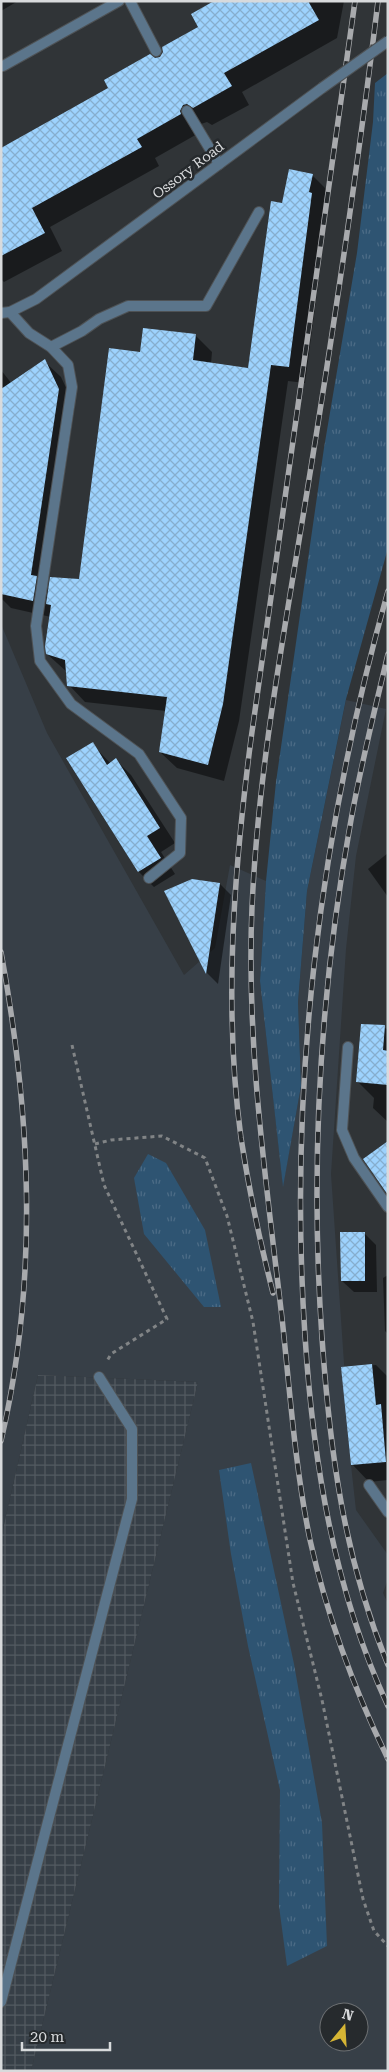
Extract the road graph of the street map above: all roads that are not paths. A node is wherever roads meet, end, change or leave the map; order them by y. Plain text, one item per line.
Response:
1 (119, 1) edge
2 (130, 1) edge
3 (388, 41) edge
4 (156, 51) dead end
5 (3, 66) dead end
6 (187, 111) dead end
7 (219, 164) junction
8 (259, 212) dead end
9 (6, 312) edge
10 (51, 347) junction
11 (149, 878) dead end
12 (348, 1047) dead end
13 (388, 1206) edge
14 (99, 1377) road end
15 (369, 1485) dead end
16 (388, 1512) edge
17 (1, 2002) edge

1 - 5 street
2 - 4 street
3 - 7 street, Ossory Road, bridge
6 - 7 street
7 - 9 street, Ossory Road
8 - 10 street
9 - 10 street
10 - 11 street
12 - 13 street
14 - 17 street
15 - 16 street

